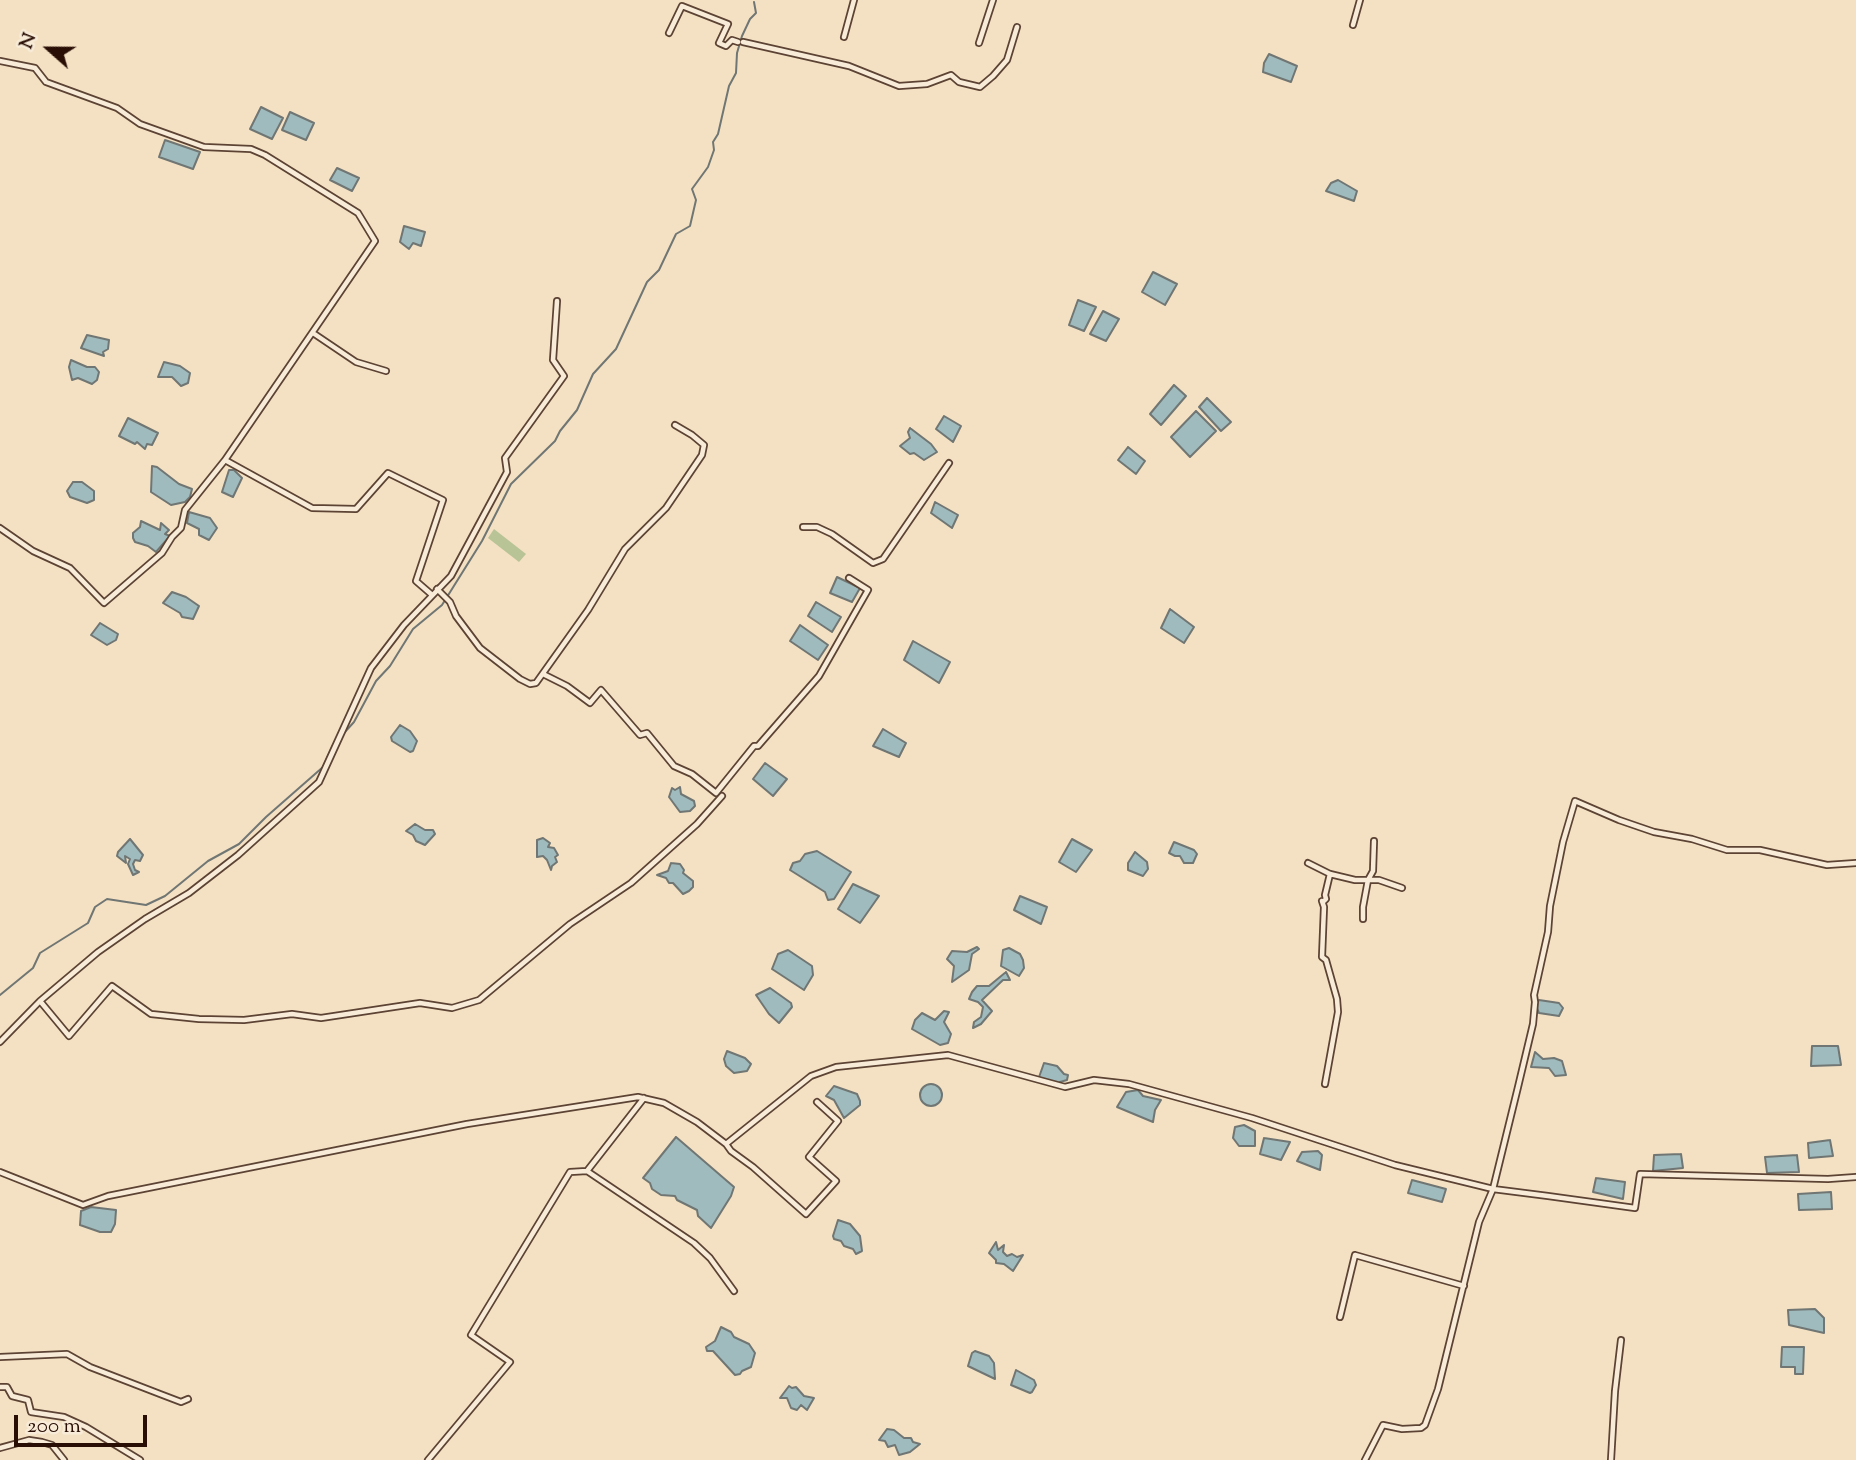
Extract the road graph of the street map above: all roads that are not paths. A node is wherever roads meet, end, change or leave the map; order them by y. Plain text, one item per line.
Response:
1 (854, 0) edge
2 (993, 0) edge
3 (1360, 0) edge
4 (1353, 25) dead end
5 (1017, 27) dead end
6 (668, 33) dead end
7 (844, 37) dead end
8 (979, 43) dead end
9 (0, 61) edge
10 (557, 301) dead end
11 (313, 332) junction
12 (386, 372) dead end
13 (675, 425) dead end
14 (225, 460) junction
15 (949, 463) dead end
16 (803, 527) dead end
17 (0, 528) edge
18 (849, 578) dead end
19 (437, 589) junction
20 (431, 594) junction
21 (543, 674) junction
22 (722, 796) dead end
23 (1374, 841) dead end
24 (1308, 863) dead end
25 (1856, 863) edge
26 (1330, 874) junction
27 (1368, 880) junction
28 (1402, 888) dead end
29 (1363, 919) dead end
30 (40, 1001) junction
31 (0, 1042) edge
32 (1325, 1084) dead end
33 (644, 1098) junction
34 (817, 1102) dead end
35 (726, 1144) junction
36 (587, 1171) junction
37 (0, 1172) edge
38 (1856, 1177) edge
39 (1493, 1189) junction
40 (1464, 1286) junction
41 (734, 1291) dead end
42 (1340, 1317) dead end
43 (1621, 1340) dead end
44 (0, 1357) edge
45 (0, 1387) edge
46 (188, 1399) dead end
47 (0, 1448) edge
48 (64, 1460) edge
49 (140, 1460) edge
50 (428, 1460) edge
51 (1365, 1460) edge
52 (1611, 1460) edge

1 - 7 street
2 - 8 street
3 - 4 street
5 - 6 street
9 - 11 street
10 - 19 street
11 - 12 street
11 - 14 street
13 - 21 street
14 - 17 street
14 - 20 street
15 - 16 street
18 - 21 street
19 - 20 street
19 - 21 street
20 - 30 street
22 - 30 street
23 - 27 street
24 - 26 street
25 - 39 street
26 - 27 street
26 - 32 street
27 - 28 street
27 - 29 street
30 - 31 street
33 - 35 street
33 - 36 street
33 - 37 street
34 - 35 street
35 - 39 street
36 - 41 street
36 - 50 street
38 - 39 street
39 - 40 street
40 - 42 street
40 - 51 street
43 - 52 street
44 - 46 street
45 - 49 street
47 - 48 street

